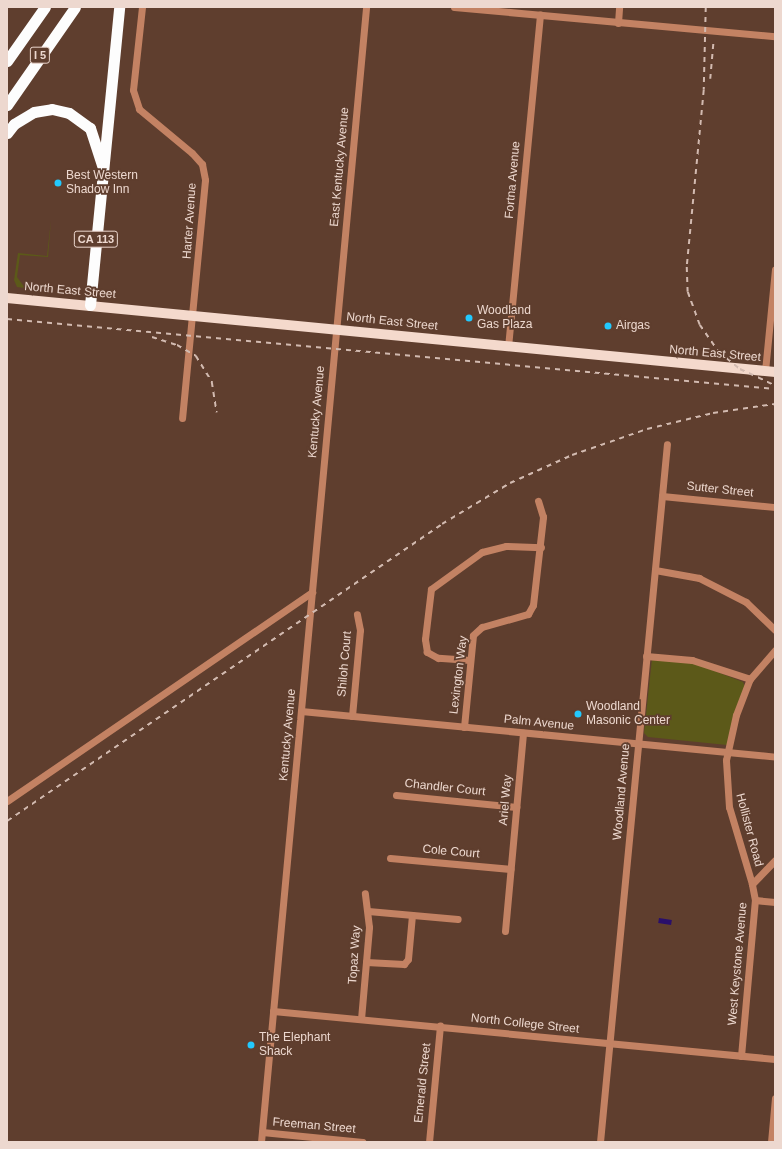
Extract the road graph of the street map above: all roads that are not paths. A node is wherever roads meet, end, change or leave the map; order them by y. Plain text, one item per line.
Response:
1 (45, 7) edge
2 (75, 7) edge
3 (119, 7) edge
4 (142, 7) edge
5 (366, 7) edge
6 (454, 7) edge
7 (619, 7) edge
8 (540, 15) junction
9 (618, 23) junction
10 (775, 36) edge
11 (7, 61) edge
12 (7, 105) edge
13 (7, 133) edge
14 (103, 172) junction
15 (775, 269) edge
16 (7, 298) edge
17 (90, 305) junction
18 (193, 316) junction
19 (336, 330) junction
20 (508, 347) junction
21 (770, 372) edge
22 (182, 418) dead end
23 (667, 444) dead end
24 (662, 496) junction
25 (538, 501) dead end
26 (775, 507) edge
27 (540, 547) junction
28 (655, 570) junction
29 (312, 592) junction
30 (357, 614) dead end
31 (775, 630) edge
32 (775, 650) edge
33 (646, 656) junction
34 (470, 660) junction
35 (750, 679) junction
36 (301, 711) junction
37 (352, 716) junction
38 (464, 727) junction
39 (523, 733) junction
40 (638, 744) junction
41 (728, 752) junction
42 (775, 757) edge
43 (396, 795) dead end
44 (7, 801) edge
45 (516, 806) junction
46 (390, 858) dead end
47 (775, 860) edge
48 (511, 869) junction
49 (752, 884) junction
50 (365, 893) dead end
51 (755, 900) junction
52 (775, 902) edge
53 (368, 911) junction
54 (412, 915) junction
55 (458, 919) dead end
56 (505, 931) dead end
57 (366, 962) junction
58 (273, 1011) junction
59 (361, 1020) junction
60 (440, 1026) junction
61 (610, 1043) junction
62 (741, 1056) junction
63 (775, 1059) edge
64 (775, 1098) edge
65 (262, 1132) junction
66 (261, 1142) edge
67 (363, 1142) edge
68 (429, 1142) edge
69 (600, 1142) edge
70 (771, 1142) edge

1 - 11 highway, I 5
2 - 12 highway, I 5
3 - 14 highway, CA 113
4 - 18 street, Harter Avenue
5 - 19 street, East Kentucky Avenue
6 - 8 street
7 - 9 street
8 - 9 street
8 - 20 street, Fortna Avenue
9 - 10 street
13 - 14 highway
14 - 17 highway, CA 113
15 - 21 street
16 - 17 main road, North East Street
17 - 18 main road, North East Street
18 - 19 main road, North East Street
18 - 22 street, Harter Avenue
19 - 20 main road, North East Street
19 - 29 street, Kentucky Avenue
20 - 21 main road, North East Street
23 - 24 street, Woodland Avenue
24 - 26 street, Sutter Street
24 - 28 street, Woodland Avenue
25 - 27 street
27 - 34 street, Lexington Way
27 - 34 street
28 - 31 street
28 - 33 street, Woodland Avenue
29 - 36 street, Kentucky Avenue
29 - 44 street
30 - 37 street, Shiloh Court
32 - 35 street, Hollister Road
33 - 35 street
33 - 40 street, Woodland Avenue
34 - 38 street, Lexington Way
35 - 41 street, Hollister Road
36 - 37 street, Palm Avenue
36 - 58 street, Kentucky Avenue
37 - 38 street, Palm Avenue
38 - 39 street, Palm Avenue
39 - 40 street, Palm Avenue
39 - 45 street, Ariel Way
40 - 41 street, Palm Avenue
40 - 61 street, Woodland Avenue
41 - 42 street, Palm Avenue
41 - 49 street, Hollister Road
43 - 45 street, Chandler Court
45 - 48 street, Ariel Way
46 - 48 street, Cole Court
47 - 49 street
48 - 56 street, Ariel Way
49 - 51 street, West Keystone Avenue
50 - 53 street, Topaz Way
51 - 52 street
51 - 62 street, West Keystone Avenue
53 - 54 street
53 - 57 street, Topaz Way
54 - 55 street
54 - 57 street
57 - 59 street, Topaz Way
58 - 59 street, North College Street
58 - 65 street, Kentucky Avenue
59 - 60 street, North College Street
60 - 61 street, North College Street
60 - 68 street, Emerald Street
61 - 62 street, North College Street
61 - 69 street, Woodland Avenue
62 - 63 street, North College Street
64 - 70 street
65 - 66 street, Kentucky Avenue
65 - 67 street, Freeman Street

